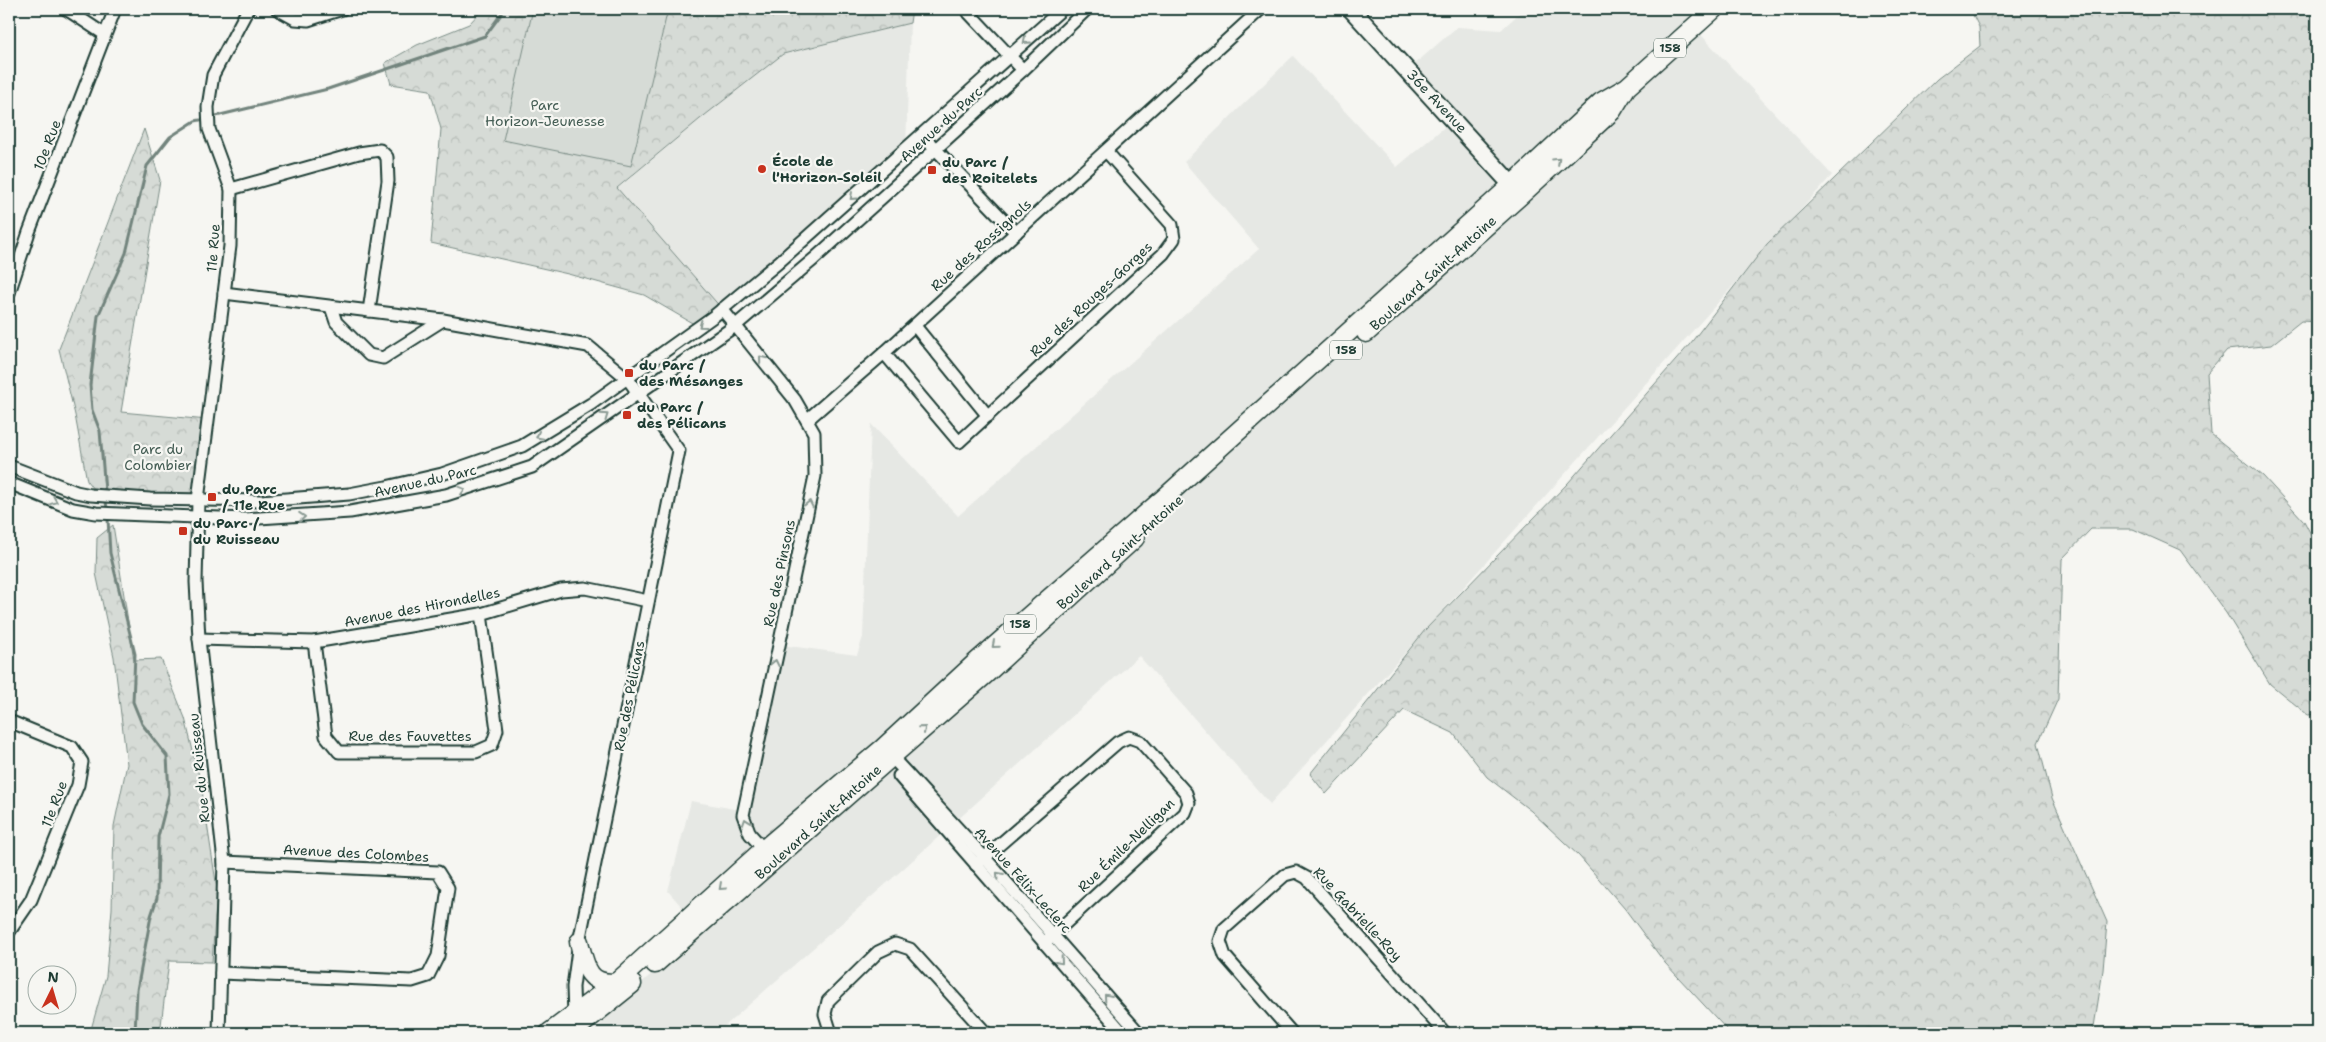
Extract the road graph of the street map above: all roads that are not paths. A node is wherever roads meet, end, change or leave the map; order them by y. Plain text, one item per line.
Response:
1 (66, 9) edge
2 (115, 9) edge
3 (248, 9) edge
4 (277, 9) edge
5 (342, 9) edge
6 (968, 9) edge
7 (1062, 9) edge
8 (1087, 9) edge
9 (1261, 9) edge
10 (1351, 9) edge
11 (1714, 9) edge
12 (104, 34) junction
13 (1009, 56) junction
14 (1023, 70) junction
15 (922, 135) junction
16 (934, 150) junction
17 (1106, 151) junction
18 (231, 189) junction
19 (1517, 190) junction
20 (1016, 233) junction
21 (801, 242) junction
22 (814, 260) junction
23 (9, 293) edge
24 (224, 293) junction
25 (331, 307) junction
26 (722, 309) junction
27 (369, 311) junction
28 (443, 320) junction
29 (735, 326) junction
30 (915, 326) junction
31 (884, 354) junction
32 (628, 379) junction
33 (638, 393) junction
34 (988, 416) junction
35 (806, 420) junction
36 (9, 466) edge
37 (9, 483) edge
38 (198, 500) junction
39 (198, 518) junction
40 (648, 601) junction
41 (481, 614) junction
42 (199, 639) junction
43 (314, 642) junction
44 (9, 721) edge
45 (885, 755) junction
46 (769, 855) junction
47 (980, 861) junction
48 (224, 862) junction
49 (9, 932) edge
50 (1048, 939) junction
51 (579, 942) junction
52 (221, 972) junction
53 (617, 982) junction
54 (575, 1027) edge
55 (1122, 1030) edge
56 (219, 1033) edge
57 (549, 1033) edge
58 (831, 1033) edge
59 (986, 1033) edge
60 (1139, 1033) edge
61 (1292, 1033) edge
62 (1445, 1033) edge

1 - 12 street
2 - 12 street, 10e Rue
3 - 18 street, 11e Rue
4 - 5 street
6 - 13 street
7 -> 13 street, Avenue du Parc
8 - 14 street, Avenue du Parc
9 - 17 street, Rue des Rossignols
10 - 19 street, 36e Avenue
11 - 19 main road, Boulevard Saint-Antoine / 158
12 - 23 street, 10e Rue
13 - 14 street
13 - 15 street, Avenue du Parc
14 - 16 street, Avenue du Parc
15 - 16 street
15 -> 21 street, Avenue du Parc
16 - 20 street
16 - 22 street, Avenue du Parc
17 - 20 street, Rue des Rossignols
17 - 34 street, Rue des Rouges-Gorges
18 - 24 street, 11e Rue
18 - 27 street
19 - 45 main road, Boulevard Saint-Antoine / 158
20 - 30 street, Rue des Rossignols
21 - 22 street
21 - 26 street, Avenue du Parc
22 - 29 street, Avenue du Parc
24 - 25 street, Rue des Pélicans
24 - 38 street, 11e Rue
25 - 27 street, Rue des Pélicans
25 - 28 street
26 - 29 street, Rue des Pinsons
26 -> 32 street, Avenue du Parc
27 - 28 street, Rue des Pélicans
28 - 32 street, Rue des Pélicans
29 - 33 street, Avenue du Parc
35 -> 29 street, Rue des Pinsons
30 - 31 street, Rue des Rossignols
30 - 34 street
31 - 34 street, Rue des Rouges-Gorges
31 - 35 street, Rue des Rossignols
32 - 33 street, Rue des Pélicans
32 -> 38 street, Avenue du Parc
39 -> 33 street, Avenue du Parc
33 - 40 street, Rue des Pélicans
46 -> 35 street, Rue des Pinsons
36 - 38 street, Avenue du Parc
37 -> 39 street, Avenue du Parc
38 - 39 street, Rue du Ruisseau
39 - 42 street, Rue du Ruisseau
40 - 41 street, Avenue des Hirondelles
40 - 51 street, Rue des Pélicans
41 - 43 street, Avenue des Hirondelles
41 - 43 street, Rue des Fauvettes
42 - 43 street, Avenue des Hirondelles
42 - 48 street, Rue du Ruisseau
44 - 49 street, 11e Rue
45 - 46 main road, Boulevard Saint-Antoine / 158
45 - 47 street, Avenue Félix-Leclerc
46 -> 53 main road, Boulevard Saint-Antoine / 158
46 - 54 main road, Boulevard Saint-Antoine / 158
47 - 50 street, Avenue Félix-Leclerc
47 - 50 street, Rue Émile-Nelligan
48 - 52 street, Rue du Ruisseau
48 - 52 street, Avenue des Colombes
50 - 55 street, Avenue Félix-Leclerc
51 - 53 main road
51 - 54 street, Rue des Pélicans
52 - 56 street, Rue du Ruisseau
53 - 54 main road, 158
54 - 57 main road, 158
55 - 60 street, Avenue Félix-Leclerc
58 - 59 street
61 - 62 street, Rue Gabrielle-Roy

